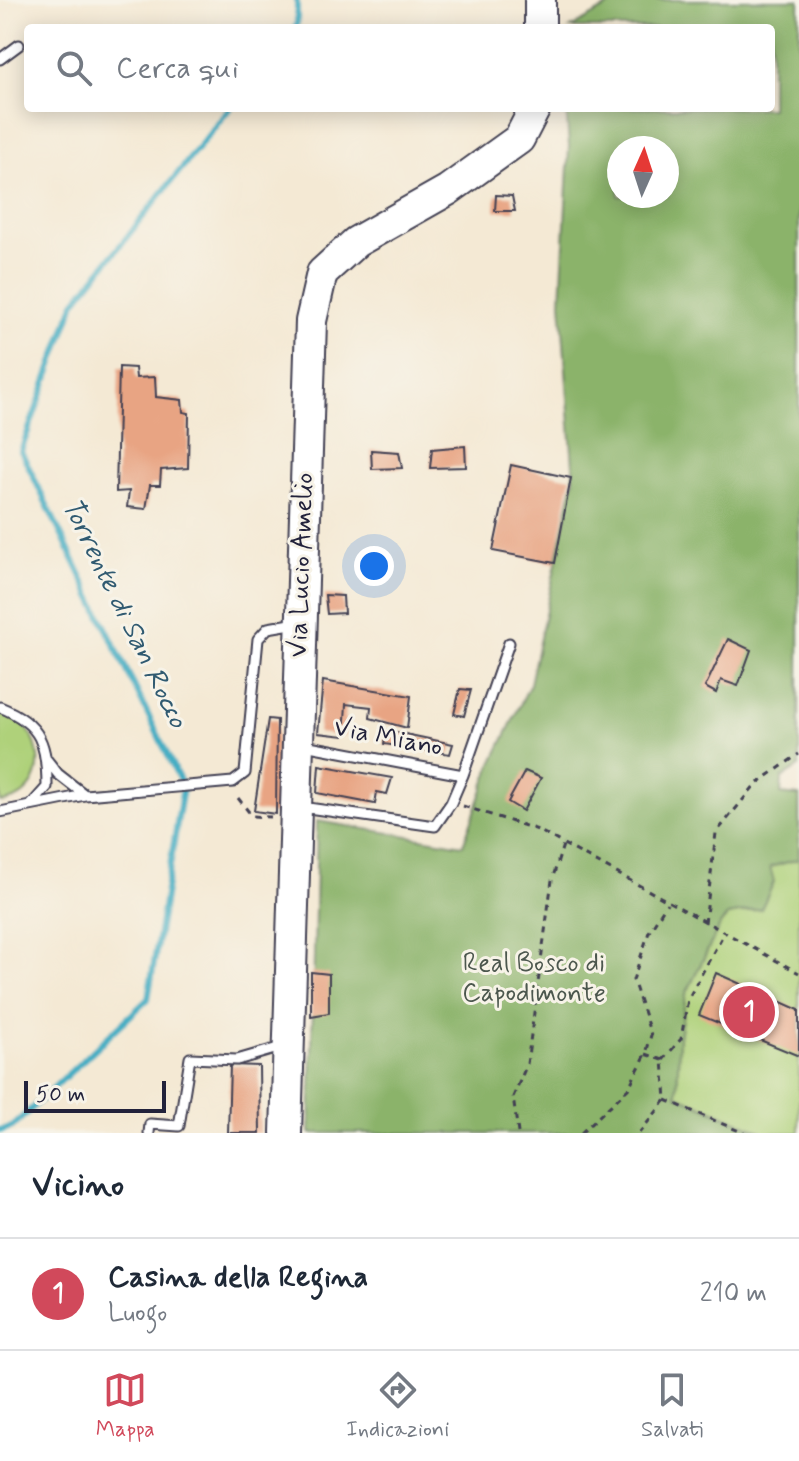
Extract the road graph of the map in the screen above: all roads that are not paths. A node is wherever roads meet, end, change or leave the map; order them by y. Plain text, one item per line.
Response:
1 (540, 0) edge
2 (540, 24) edge
3 (19, 45) dead end
4 (0, 59) edge
5 (533, 112) edge
6 (300, 623) junction
7 (509, 643) dead end
8 (0, 707) edge
9 (298, 744) junction
10 (46, 758) junction
11 (463, 775) junction
12 (85, 795) junction
13 (31, 805) junction
14 (0, 812) edge
15 (286, 812) junction
16 (290, 1045) junction
17 (149, 1133) edge
18 (286, 1133) edge

1 - 2 main road
3 - 4 lane
5 - 6 main road, Via Lucio Amelio
6 - 9 main road, Via Lucio Amelio
6 - 12 lane
7 - 11 lane
8 - 10 lane
9 - 11 lane, Via Miano
9 - 15 main road, Via Lucio Amelio
10 - 12 lane
10 - 13 lane
11 - 15 lane, Via Miano
12 - 13 lane
13 - 14 lane
15 - 16 main road, Via Lucio Amelio
16 - 17 lane
16 - 18 main road, Via Lucio Amelio

